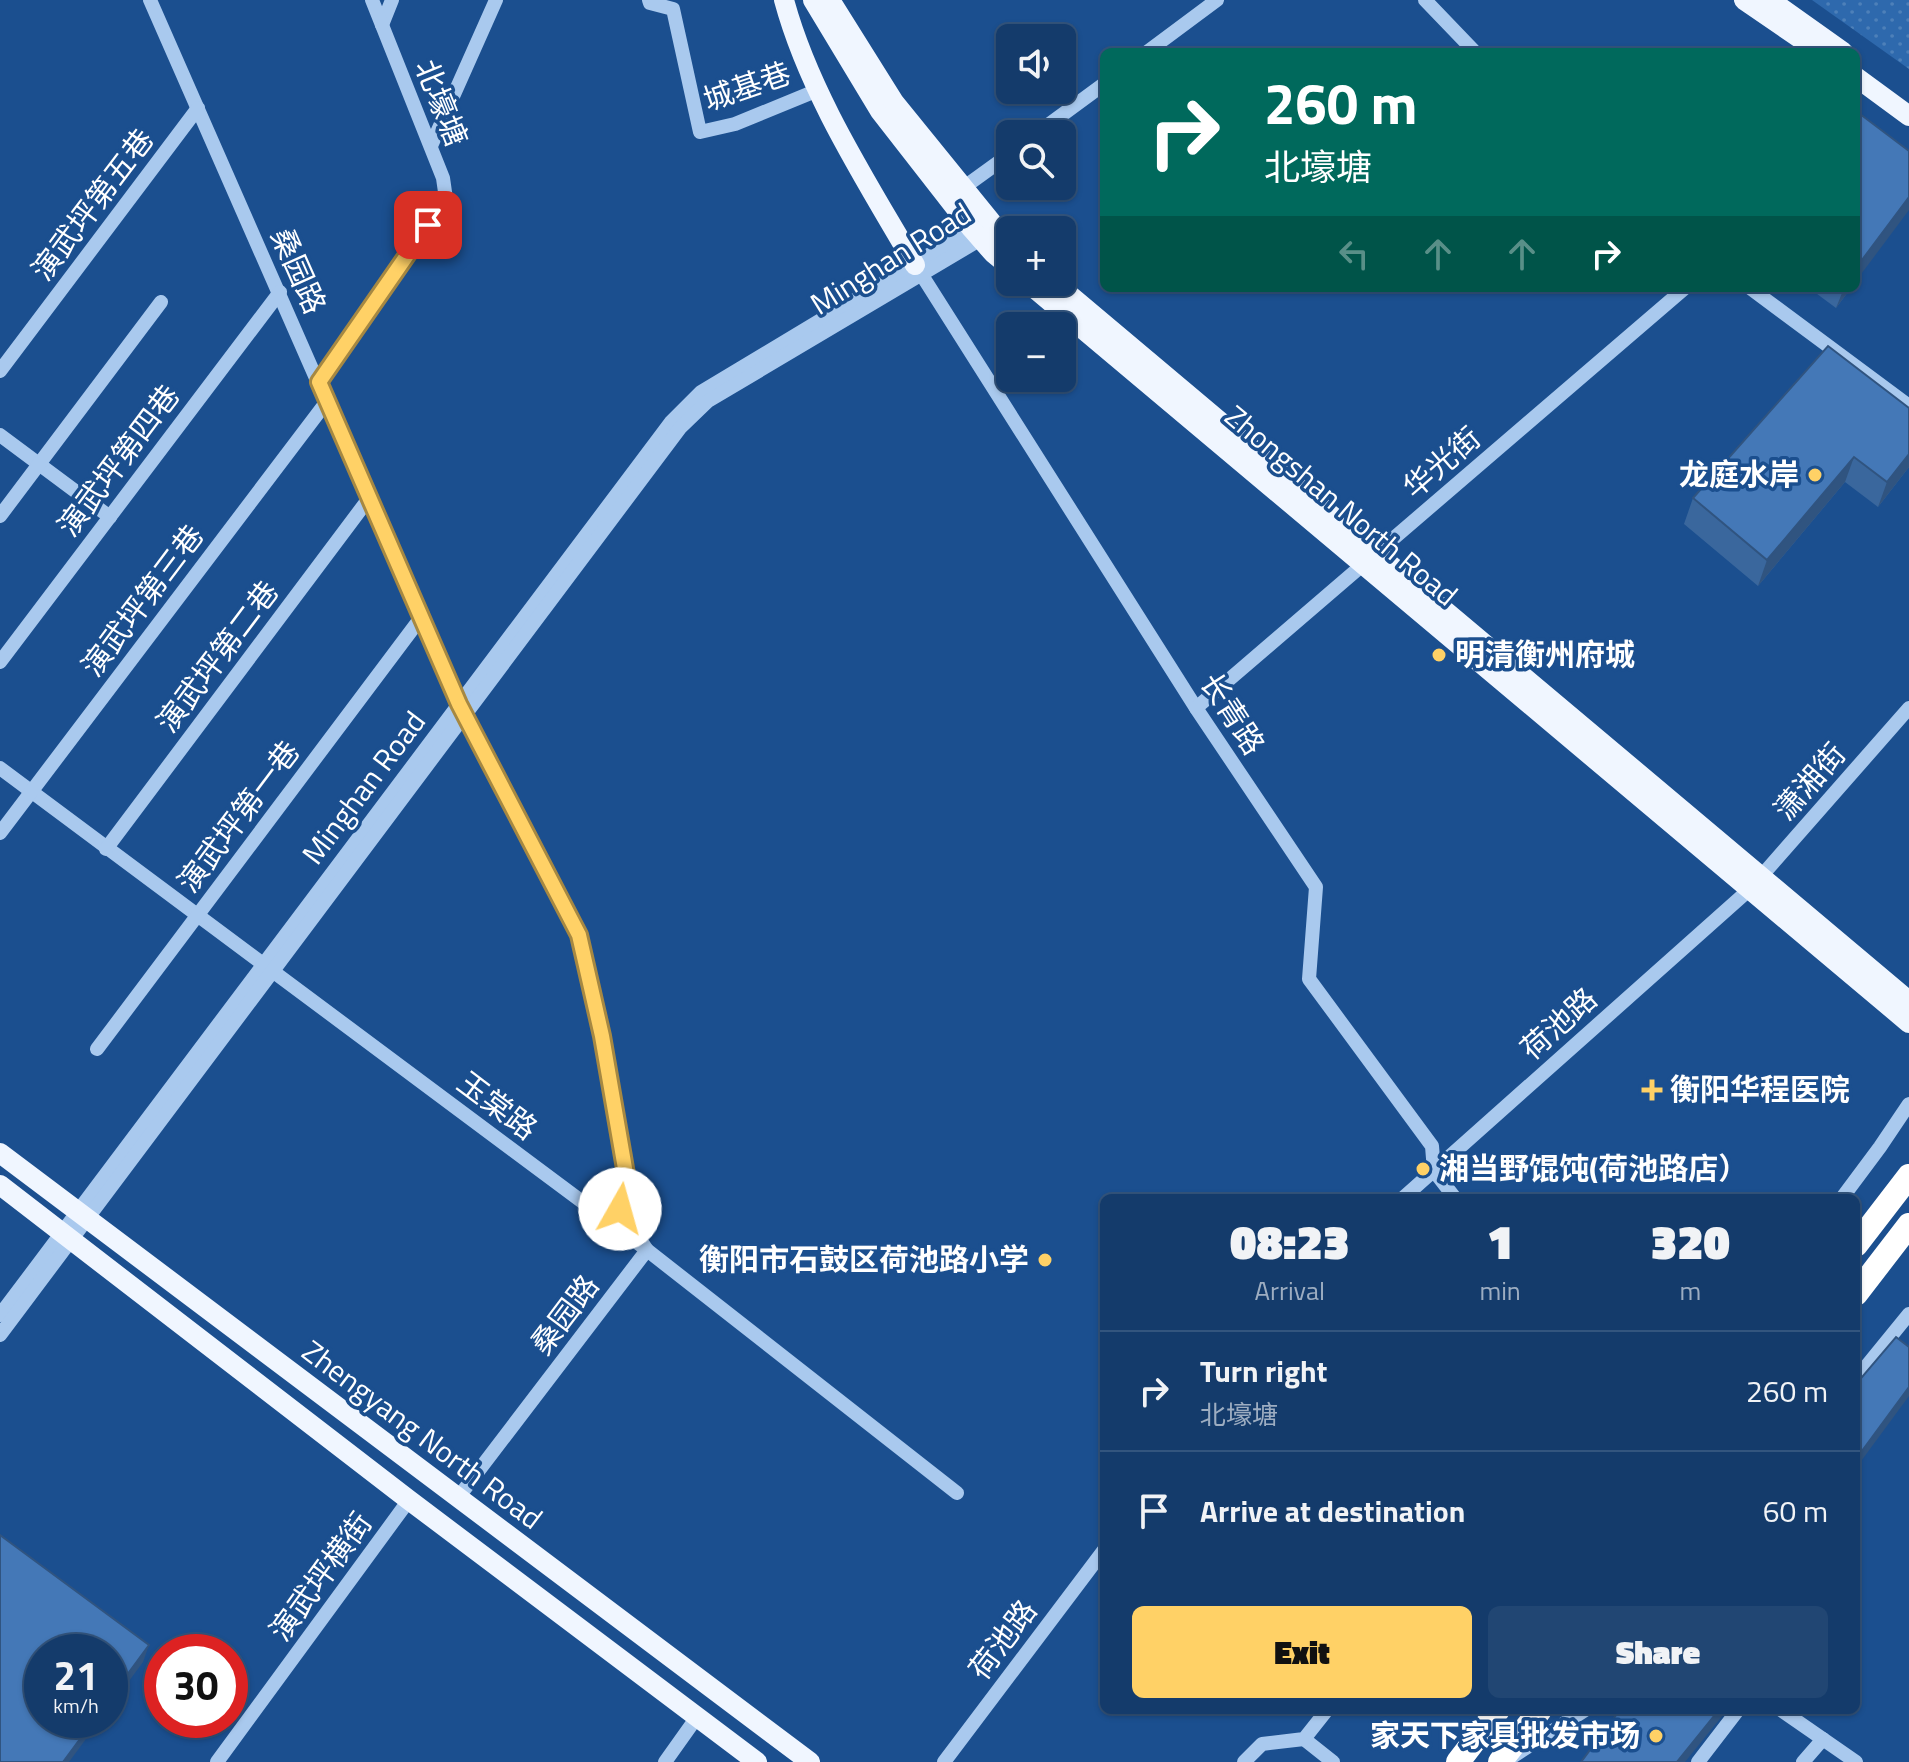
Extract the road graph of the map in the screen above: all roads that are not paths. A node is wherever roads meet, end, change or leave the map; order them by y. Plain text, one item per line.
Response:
1 (150, 0) edge
2 (372, 0) edge
3 (392, 0) edge
4 (496, 0) edge
5 (649, 0) edge
6 (784, 0) edge
7 (813, 0) edge
8 (830, 0) edge
9 (1217, 0) edge
10 (1425, 0) edge
11 (1744, 0) edge
12 (1770, 0) edge
13 (382, 25) junction
14 (1152, 48) edge
15 (1471, 48) edge
16 (1814, 48) edge
17 (1837, 48) edge
18 (1860, 64) edge
19 (1860, 80) edge
20 (1100, 87) edge
21 (818, 90) junction
22 (1909, 99) edge
23 (198, 108) junction
24 (1909, 116) edge
25 (1055, 120) edge
26 (431, 146) junction
27 (996, 164) edge
28 (963, 188) junction
29 (983, 232) junction
30 (996, 238) edge
31 (996, 249) edge
32 (918, 270) junction
33 (280, 292) junction
34 (1680, 292) edge
35 (1755, 292) edge
36 (1044, 296) edge
37 (1070, 296) edge
38 (161, 302) dead end
39 (0, 371) edge
40 (319, 382) junction
41 (328, 400) junction
42 (1909, 406) edge
43 (0, 435) edge
44 (39, 464) junction
45 (370, 497) junction
46 (0, 516) edge
47 (110, 517) junction
48 (1370, 559) junction
49 (423, 615) junction
50 (0, 662) edge
51 (1196, 708) junction
52 (1909, 708) edge
53 (462, 709) junction
54 (0, 768) edge
55 (31, 792) junction
56 (0, 833) edge
57 (106, 849) junction
58 (1756, 883) junction
59 (197, 917) junction
60 (268, 969) junction
61 (1909, 1001) edge
62 (1909, 1023) edge
63 (97, 1049) dead end
64 (1909, 1104) edge
65 (0, 1153) edge
66 (1434, 1171) junction
67 (1909, 1176) edge
68 (0, 1185) edge
69 (1408, 1194) edge
70 (1452, 1194) edge
71 (1845, 1194) edge
72 (82, 1215) junction
73 (1909, 1225) edge
74 (67, 1236) junction
75 (1860, 1240) edge
76 (647, 1250) junction
77 (1860, 1289) edge
78 (1909, 1314) edge
79 (0, 1315) edge
80 (0, 1335) edge
81 (1860, 1374) edge
82 (957, 1493) dead end
83 (457, 1499) junction
84 (409, 1500) junction
85 (1100, 1555) edge
86 (1324, 1714) edge
87 (1481, 1714) edge
88 (1495, 1714) edge
89 (1537, 1714) edge
90 (1579, 1714) edge
91 (1735, 1714) edge
92 (1787, 1714) edge
93 (697, 1717) junction
94 (1304, 1739) junction
95 (1823, 1739) junction
96 (1462, 1756) edge
97 (217, 1762) edge
98 (665, 1762) edge
99 (757, 1762) edge
100 (810, 1762) edge
101 (944, 1762) edge
102 (1244, 1762) edge
103 (1333, 1762) edge
104 (1502, 1762) edge
105 (1698, 1762) edge
106 (1803, 1762) edge
107 (1856, 1762) edge

1 - 23 street, 桑园路
2 - 13 street, 北壕塘
3 - 13 street
4 - 26 street
5 - 21 street, 城基巷
6 - 21 main road
7 - 29 main road
8 - 28 main road
9 - 14 street
10 - 15 street
11 - 16 main road
12 - 17 main road
13 - 26 street, 北壕塘
18 - 22 main road
19 - 24 main road
20 - 25 street
21 - 32 main road
23 - 33 street, 桑园路
23 - 39 street, 演武坪第五巷
26 - 40 street, 北壕塘
27 - 28 street
28 - 29 main road
29 - 30 main road
29 - 31 main road
29 - 32 street, Minghan Road
32 - 51 street, 长青路
32 - 53 street, Minghan Road
33 - 40 street, 桑园路
33 - 47 street, 演武坪第四巷
34 - 48 street, 华光街
35 - 42 street
36 - 48 main road, Zhongshan North Road
37 - 48 main road, Zhongshan North Road
38 - 44 street
40 - 41 street, 桑园路
41 - 45 street, 桑园路
41 - 55 street, 演武坪第三巷
43 - 44 street
44 - 46 street
44 - 47 street
45 - 49 street, 桑园路
45 - 57 street, 演武坪第二巷
47 - 50 street, 演武坪第四巷
48 - 51 street, 华光街
48 - 58 main road, Zhongshan North Road
49 - 53 street, 桑园路
49 - 59 street, 演武坪第一巷
51 - 66 street, 长青路
52 - 58 street, 潇湘街
53 - 60 street, Minghan Road
53 - 76 street, 桑园路
54 - 55 street, 玉棠路
55 - 56 street, 演武坪第三巷
55 - 57 street, 玉棠路
57 - 59 street, 玉棠路
58 - 61 main road, Zhongshan North Road
58 - 62 main road, Zhongshan North Road
58 - 66 street, 荷池路
59 - 60 street, 玉棠路
59 - 63 street, 演武坪第一巷
60 - 72 street, Minghan Road
60 - 76 street, 玉棠路
64 - 71 street
65 - 72 main road, Zhengyang North Road
66 - 69 street, 荷池路
66 - 70 street, 长青路
67 - 75 highway
68 - 74 main road, Zhengyang North Road
72 - 74 street, Minghan Road
72 - 83 main road, Zhengyang North Road
73 - 77 highway
74 - 79 street, Minghan Road
74 - 80 street, Minghan Road
74 - 84 main road, Zhengyang North Road
76 - 82 street, 玉棠路
76 - 83 street, 桑园路
78 - 81 street
83 - 100 main road, Zhengyang North Road
84 - 93 main road, Zhengyang North Road
84 - 97 street, 演武坪横街
85 - 101 street, 荷池路
86 - 94 street
87 - 96 street
88 - 96 highway
89 - 104 highway
90 - 104 street
91 - 105 street
92 - 95 street
93 - 98 street
93 - 99 main road, Zhengyang North Road
94 - 102 street
94 - 103 street
95 - 106 street
95 - 107 street

